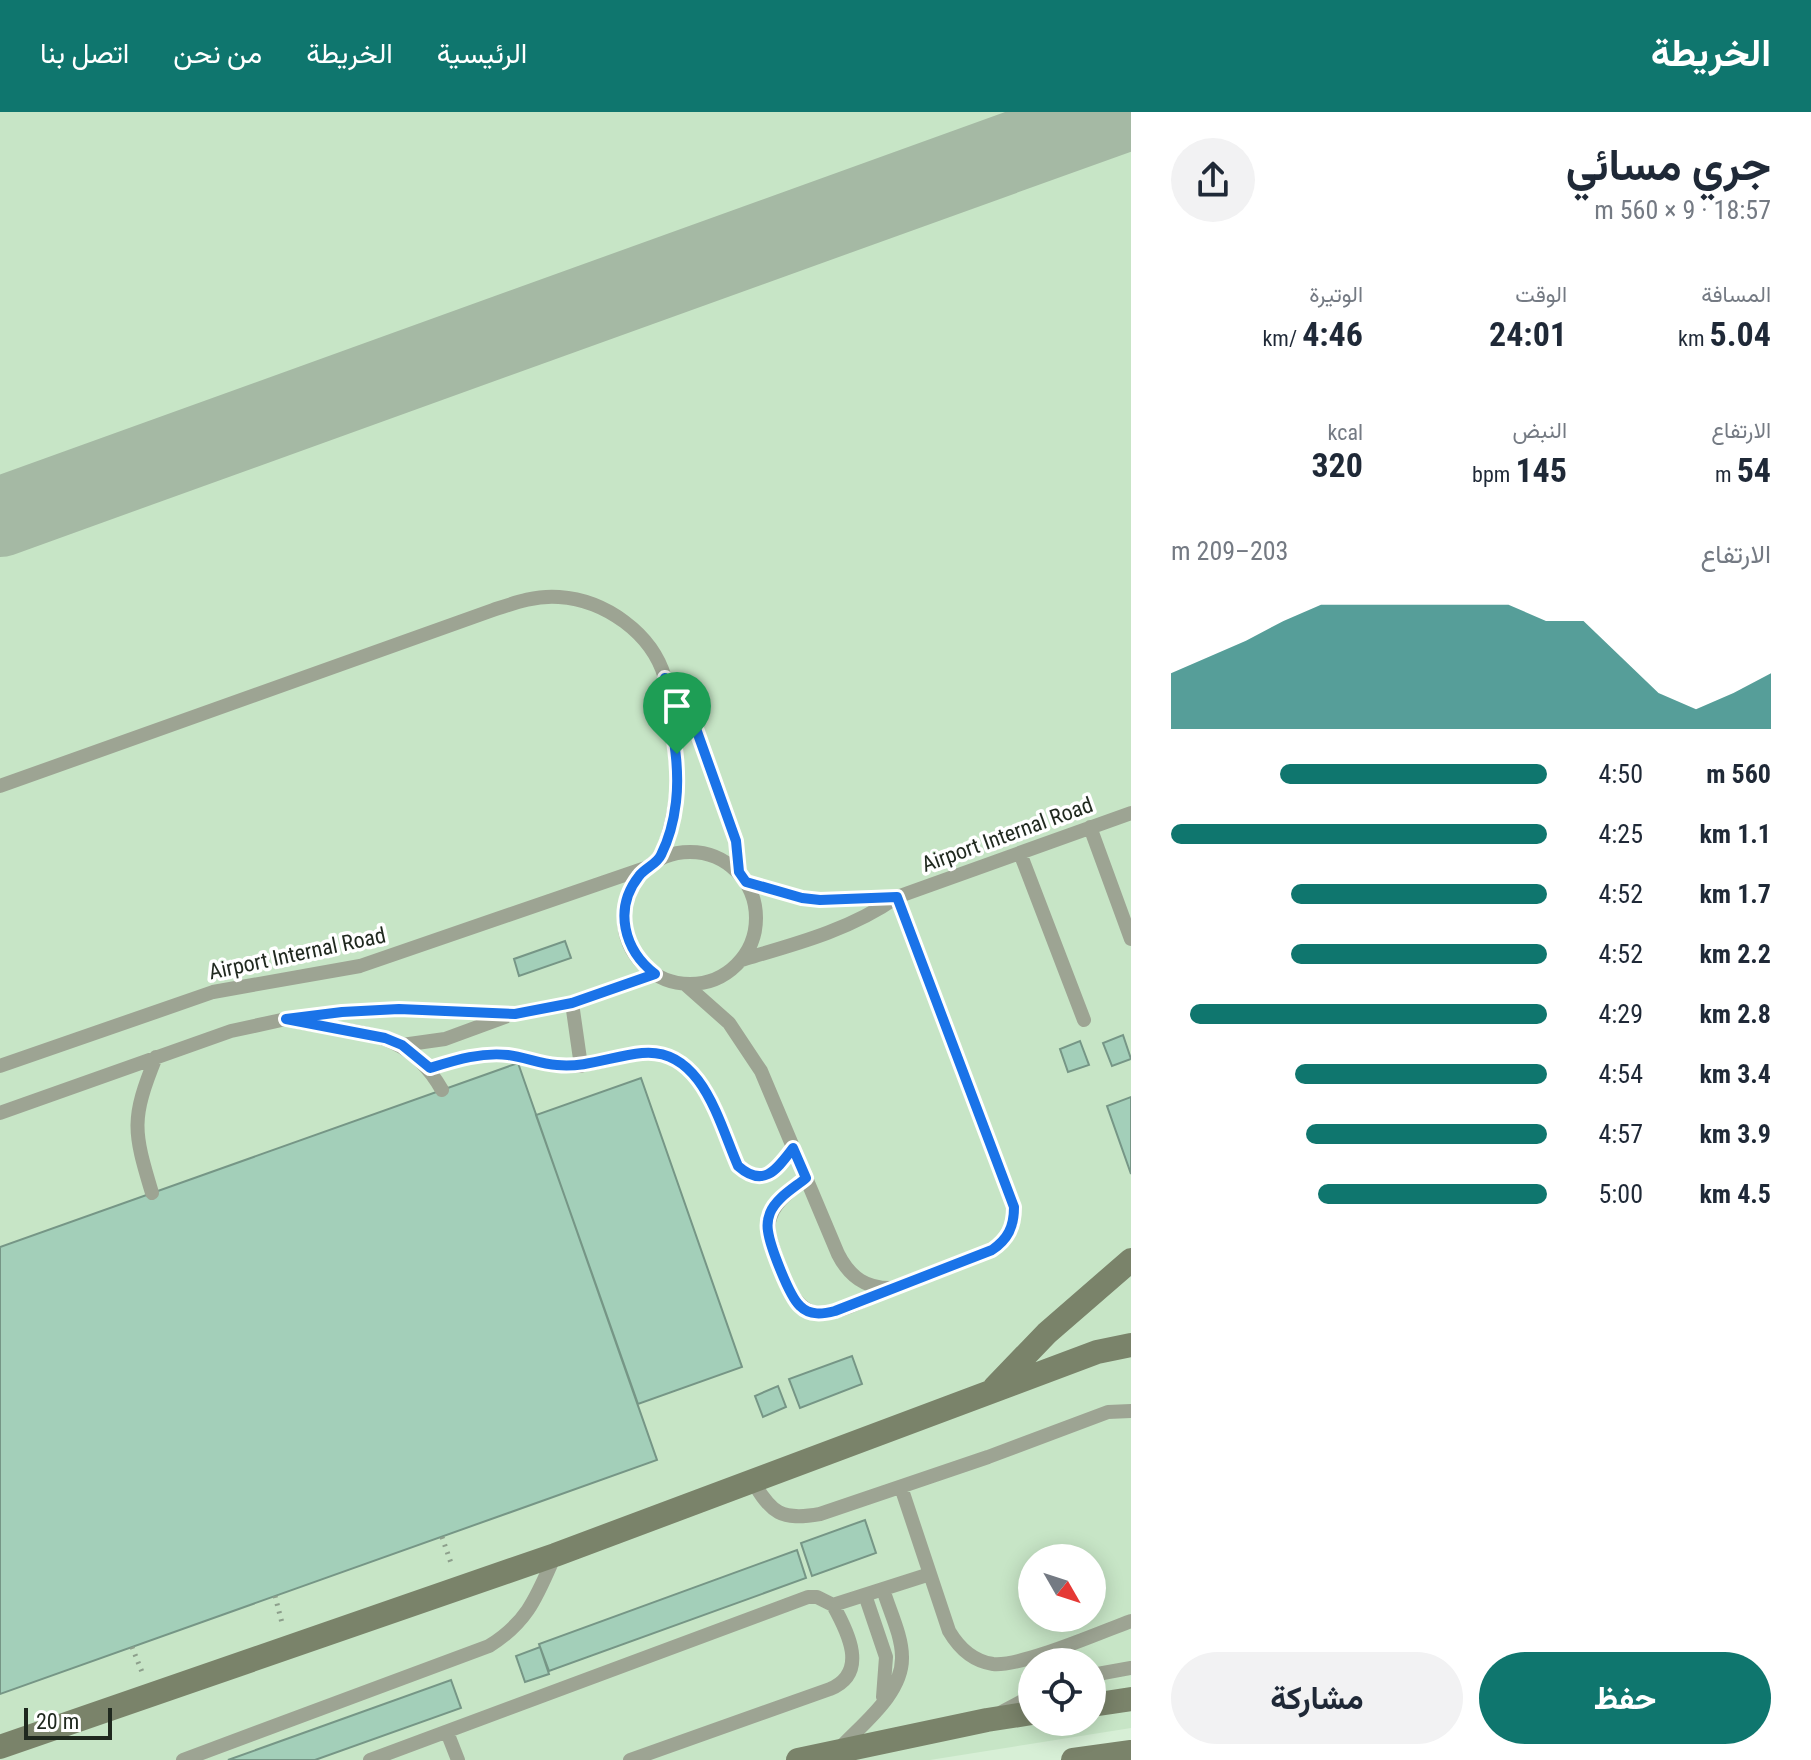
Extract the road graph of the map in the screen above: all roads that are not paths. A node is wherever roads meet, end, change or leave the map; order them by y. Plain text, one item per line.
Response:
1 (665, 678) junction
2 (0, 786) edge
3 (1131, 813) edge
4 (1090, 827) junction
5 (1020, 853) junction
6 (654, 863) junction
7 (742, 877) junction
8 (897, 897) junction
9 (1131, 939) edge
10 (741, 960) junction
11 (655, 974) junction
12 (685, 984) junction
13 (572, 1003) junction
14 (515, 1014) junction
15 (286, 1019) junction
16 (1084, 1020) dead end
17 (402, 1045) junction
18 (156, 1057) junction
19 (0, 1066) edge
20 (581, 1066) junction
21 (430, 1068) junction
22 (442, 1090) dead end
23 (0, 1113) edge
24 (793, 1148) junction
25 (806, 1178) junction
26 (152, 1193) dead end
27 (1131, 1260) edge
28 (893, 1288) junction
29 (1131, 1345) edge
30 (991, 1391) junction
31 (1131, 1411) edge
32 (752, 1480) junction
33 (901, 1487) junction
34 (555, 1555) junction
35 (930, 1574) junction
36 (883, 1589) junction
37 (865, 1595) junction
38 (833, 1605) junction
39 (1131, 1621) edge
40 (1131, 1657) edge
41 (1131, 1668) edge
42 (1115, 1670) junction
43 (1106, 1672) edge
44 (1131, 1699) edge
45 (1018, 1703) edge
46 (1106, 1703) edge
47 (881, 1705) junction
48 (1018, 1715) edge
49 (987, 1720) junction
50 (447, 1732) junction
51 (839, 1750) junction
52 (3, 1751) edge
53 (1131, 1752) edge
54 (183, 1760) edge
55 (370, 1760) edge
56 (458, 1760) edge
57 (630, 1760) edge
58 (798, 1760) edge
59 (1073, 1760) edge

1 - 2 lane
1 - 6 lane
1 - 7 lane
3 - 4 lane, Airport Internal Road
4 - 5 lane, Airport Internal Road
4 - 9 lane
5 - 8 lane, Airport Internal Road
5 - 16 lane
6 - 7 lane, Airport Internal Road
6 - 11 lane
6 - 19 lane, Airport Internal Road
7 - 8 lane, Airport Internal Road
7 - 10 lane
8 - 10 lane, Airport Internal Road
8 - 28 lane
10 - 12 lane, Airport Internal Road
11 - 12 lane
11 - 13 lane
12 - 24 lane
13 - 14 lane
13 - 20 lane
14 - 15 lane
14 - 17 lane
15 - 17 lane
15 - 18 lane
17 - 21 lane
18 - 23 lane
18 - 26 lane
20 - 21 lane
20 - 24 lane
21 - 22 lane
24 - 25 lane
25 - 28 lane
25 - 28 lane
27 - 30 street
29 - 30 street
30 - 32 street
31 - 33 lane
32 - 33 lane
32 - 34 street
33 - 35 lane
34 - 52 street
34 - 54 lane
35 - 36 lane
35 - 39 lane
36 - 37 lane
36 - 47 lane
37 - 38 lane
37 - 47 lane
38 - 50 lane
38 - 57 lane
40 - 42 lane
41 - 42 lane
42 - 43 lane
44 - 46 street
45 - 49 lane
47 - 51 lane
48 - 49 street
49 - 51 street
50 - 55 lane
50 - 56 lane
51 - 58 street
53 - 59 street

